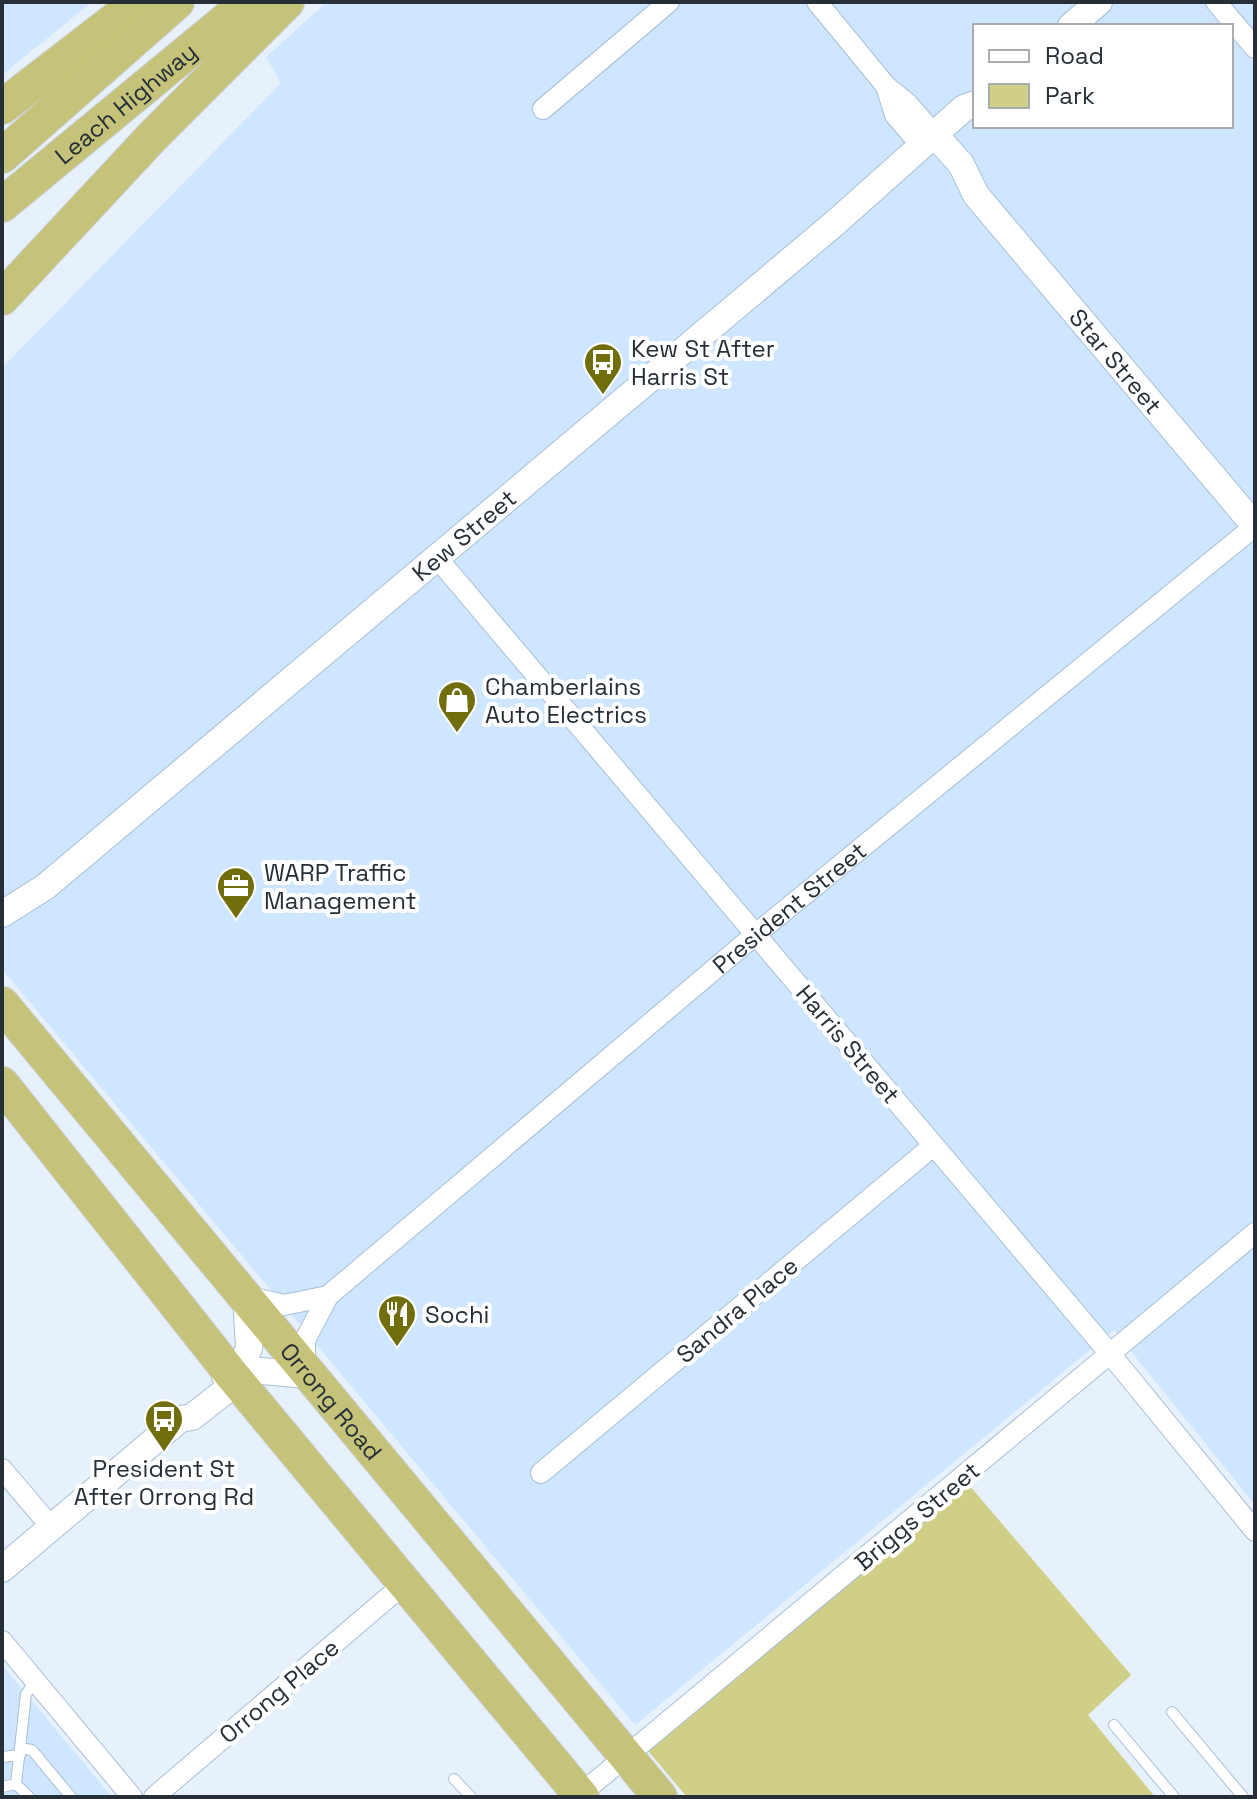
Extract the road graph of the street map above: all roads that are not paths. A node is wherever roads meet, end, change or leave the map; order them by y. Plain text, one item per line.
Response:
1 (138, 2) edge
2 (177, 2) edge
3 (248, 2) edge
4 (287, 2) edge
5 (669, 2) edge
6 (817, 2) edge
7 (1099, 2) edge
8 (1216, 2) edge
9 (1073, 24) edge
10 (1255, 48) edge
11 (973, 105) edge
12 (2, 107) edge
13 (543, 109) dead end
14 (973, 122) edge
15 (933, 146) junction
16 (2, 156) edge
17 (2, 205) edge
18 (2, 298) edge
19 (1255, 526) edge
20 (438, 559) junction
21 (45, 887) junction
22 (2, 914) edge
23 (756, 934) junction
24 (2, 935) edge
25 (2, 1004) edge
26 (2, 1074) edge
27 (2, 1084) edge
28 (48, 1141) junction
29 (933, 1146) junction
30 (1255, 1233) edge
31 (246, 1296) junction
32 (328, 1296) junction
33 (1111, 1355) junction
34 (232, 1375) junction
35 (306, 1375) junction
36 (2, 1469) edge
37 (541, 1473) dead end
38 (52, 1528) junction
39 (1255, 1531) edge
40 (2, 1569) edge
41 (404, 1584) junction
42 (2, 1641) edge
43 (35, 1681) junction
44 (1172, 1712) dead end
45 (1114, 1725) dead end
46 (13, 1754) edge
47 (627, 1758) junction
48 (2, 1765) edge
49 (454, 1779) dead end
50 (16, 1784) junction
51 (2, 1787) edge
52 (580, 1796) edge
53 (29, 1797) edge
54 (71, 1797) edge
55 (132, 1797) edge
56 (154, 1797) edge
57 (471, 1797) edge
58 (660, 1797) edge
59 (1174, 1797) edge
60 (1243, 1797) edge

1 - 12 highway
2 - 16 highway, Leach Highway
3 - 17 highway, Leach Highway
4 - 18 highway
5 - 13 street
6 - 15 street, Star Street
7 - 9 street
8 - 10 street
11 - 15 street, Kew Street
14 - 15 street, Kew Street
15 - 19 street, Star Street
15 - 20 street, Kew Street
19 - 23 street, President Street
20 - 21 street, Kew Street
20 - 23 street, Harris Street
21 - 22 street, Kew Street
21 - 24 street, Kew Street
23 - 29 street, Harris Street
23 - 32 street, President Street
25 - 31 highway, Orrong Road
26 - 28 street
27 - 28 highway
28 - 34 highway
29 - 33 street, Harris Street
29 - 37 street, Sandra Place
30 - 33 street, Briggs Street
31 - 32 street, President Street
31 - 34 street
31 - 35 highway, Orrong Road
32 - 35 street, President Street
33 - 39 street, Harris Street
33 - 47 street, Briggs Street
34 - 35 street
34 - 38 street
34 - 41 highway
35 - 47 highway, Orrong Road
36 - 38 street
38 - 40 street
41 - 52 highway
41 - 56 street, Orrong Place
42 - 43 street
43 - 46 lane
43 - 55 street
44 - 60 lane
45 - 59 lane
46 - 48 lane
46 - 50 lane
46 - 54 lane
47 - 52 street, Briggs Street
47 - 58 highway, Orrong Road
49 - 57 lane
50 - 51 lane
50 - 53 lane

